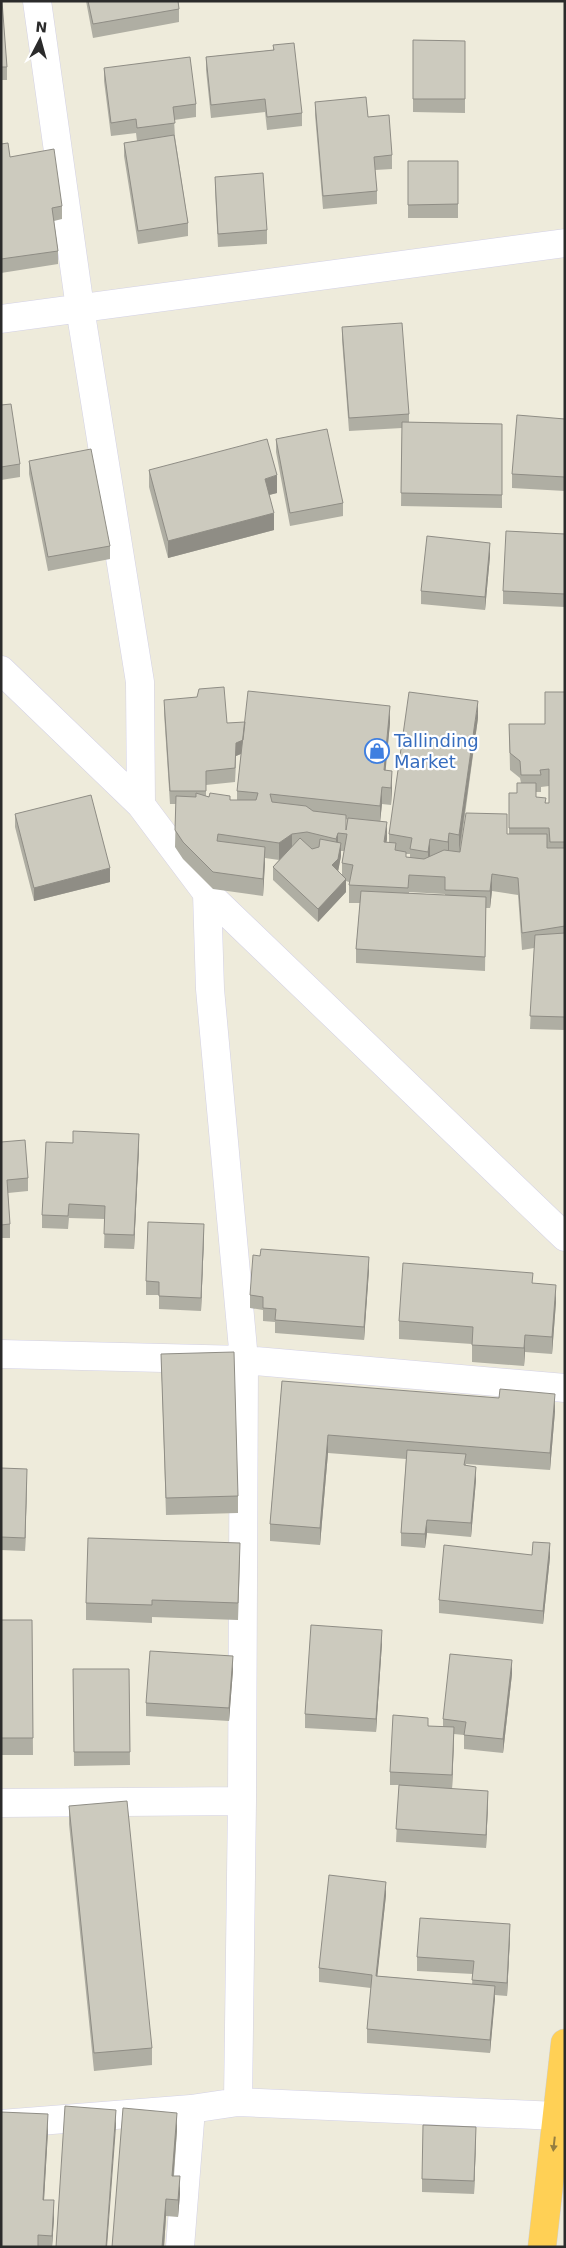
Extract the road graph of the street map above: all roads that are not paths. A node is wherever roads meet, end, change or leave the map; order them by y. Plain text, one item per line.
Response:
1 (37, 1) edge
2 (565, 243) edge
3 (80, 308) junction
4 (1, 319) edge
5 (1, 670) edge
6 (141, 805) junction
7 (207, 892) junction
8 (565, 1237) edge
9 (1, 1354) edge
10 (244, 1360) junction
11 (565, 1388) edge
12 (242, 1801) junction
13 (1, 1803) edge
14 (565, 2043) edge
15 (238, 2102) junction
16 (191, 2109) junction
17 (557, 2116) junction
18 (1, 2124) edge
19 (180, 2247) edge
20 (542, 2247) edge

1 - 3 street
2 - 3 street
3 - 4 street
3 - 6 street
5 - 6 street
6 - 7 street
7 - 8 street
7 - 10 street
9 - 10 street
10 - 11 street
10 - 12 street
12 - 13 street
12 - 15 street
14 - 17 highway
15 - 16 street
15 - 17 street
16 - 18 street
16 - 19 street
17 -> 20 highway

